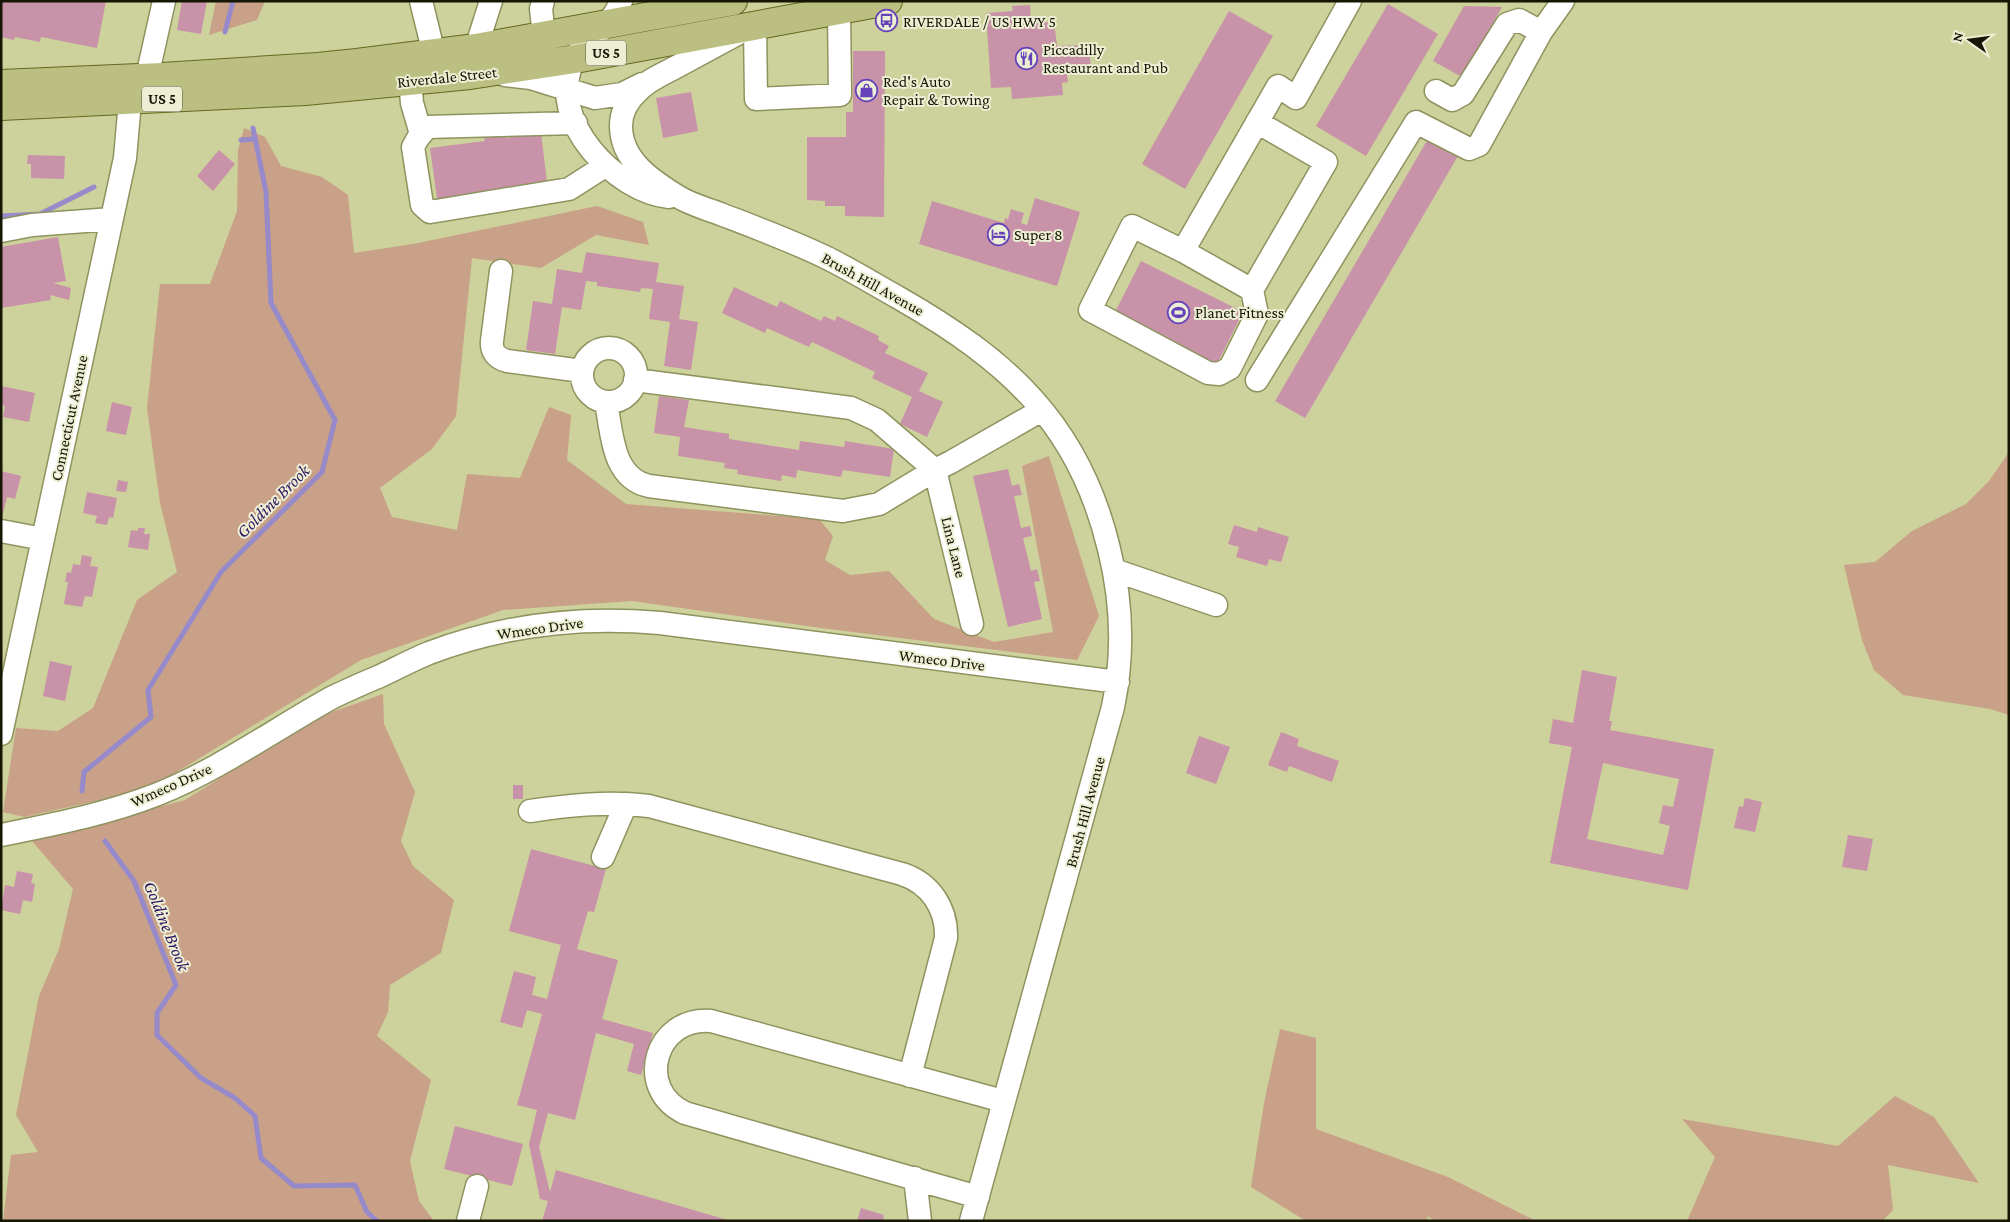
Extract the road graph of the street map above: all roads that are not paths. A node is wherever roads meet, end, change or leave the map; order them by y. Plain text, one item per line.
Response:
1 (164, 1) edge
2 (421, 1) edge
3 (491, 1) edge
4 (543, 1) edge
5 (888, 1) edge
6 (1350, 1) edge
7 (1563, 1) edge
8 (717, 2) edge
9 (839, 10) junction
10 (615, 12) edge
11 (752, 26) junction
12 (1541, 32) junction
13 (544, 36) junction
14 (476, 48) junction
15 (434, 54) junction
16 (575, 59) junction
17 (470, 75) junction
18 (147, 77) junction
19 (655, 78) junction
20 (410, 81) junction
21 (1, 84) edge
22 (567, 90) junction
23 (1436, 91) dead end
24 (130, 101) junction
25 (1, 106) edge
26 (621, 122) junction
27 (1257, 122) junction
28 (576, 123) junction
29 (421, 134) junction
30 (601, 161) junction
31 (680, 198) junction
32 (112, 219) junction
33 (1, 231) edge
34 (1183, 252) junction
35 (501, 271) dead end
36 (1252, 290) junction
37 (582, 371) junction
38 (635, 380) junction
39 (1258, 380) dead end
40 (606, 402) junction
41 (1042, 410) junction
42 (935, 470) junction
43 (1, 531) edge
44 (43, 539) junction
45 (1114, 570) junction
46 (1216, 605) dead end
47 (972, 624) dead end
48 (1118, 682) junction
49 (1, 734) edge
50 (626, 804) junction
51 (530, 811) dead end
52 (1, 835) edge
53 (603, 857) dead end
54 (910, 1076) junction
55 (1003, 1101) junction
56 (914, 1178) junction
57 (477, 1186) dead end
58 (978, 1196) junction
59 (468, 1221) edge
60 (920, 1221) edge
61 (971, 1221) edge

1 - 18 street
2 - 15 street
3 - 14 street
4 - 13 street
5 - 9 main road, Riverdale Street / US 5
6 - 27 street
7 - 12 street
8 - 10 main road, Riverdale Street / US 5
9 - 11 main road, Riverdale Street / US 5
9 - 11 street
10 - 13 main road, Riverdale Street / US 5
10 - 16 street, Brush Hill Avenue
11 - 16 main road, Riverdale Street / US 5
11 - 19 street
12 - 23 street
12 - 39 street
13 - 14 main road, Riverdale Street / US 5
14 - 15 main road, Riverdale Street / US 5
15 - 18 main road, Riverdale Street / US 5
16 - 17 main road, Riverdale Street / US 5
16 - 22 street, Brush Hill Avenue
17 - 20 main road, Riverdale Street / US 5
17 - 22 street
18 - 21 main road, Riverdale Street / US 5
19 - 22 street
19 - 26 street
20 - 24 main road, Riverdale Street / US 5
20 - 29 street
22 - 28 street, Brush Hill Avenue
24 - 25 main road, Riverdale Street / US 5
24 - 32 street, Connecticut Avenue
26 - 30 street
26 - 31 street, Brush Hill Avenue
27 - 34 street
27 - 36 street
28 - 29 street
28 - 30 street, Brush Hill Avenue
29 - 30 street
30 - 31 street, Brush Hill Avenue
31 - 41 street, Brush Hill Avenue
32 - 33 street
32 - 44 street, Connecticut Avenue
34 - 36 street
34 - 36 street
35 - 37 street
37 - 38 street
37 - 40 street
38 - 40 street
38 - 42 street
40 - 42 street
41 - 42 street
41 - 45 street, Brush Hill Avenue
42 - 47 street, Lina Lane
43 - 44 street
44 - 49 street, Connecticut Avenue
45 - 46 street
45 - 48 street, Brush Hill Avenue
48 - 52 street, Wmeco Drive
48 - 55 street, Brush Hill Avenue
50 - 51 street
50 - 53 street
50 - 54 street
54 - 55 street
54 - 56 street
55 - 58 street, Brush Hill Avenue
56 - 58 street
56 - 60 street
57 - 59 street
58 - 61 street, Brush Hill Avenue

